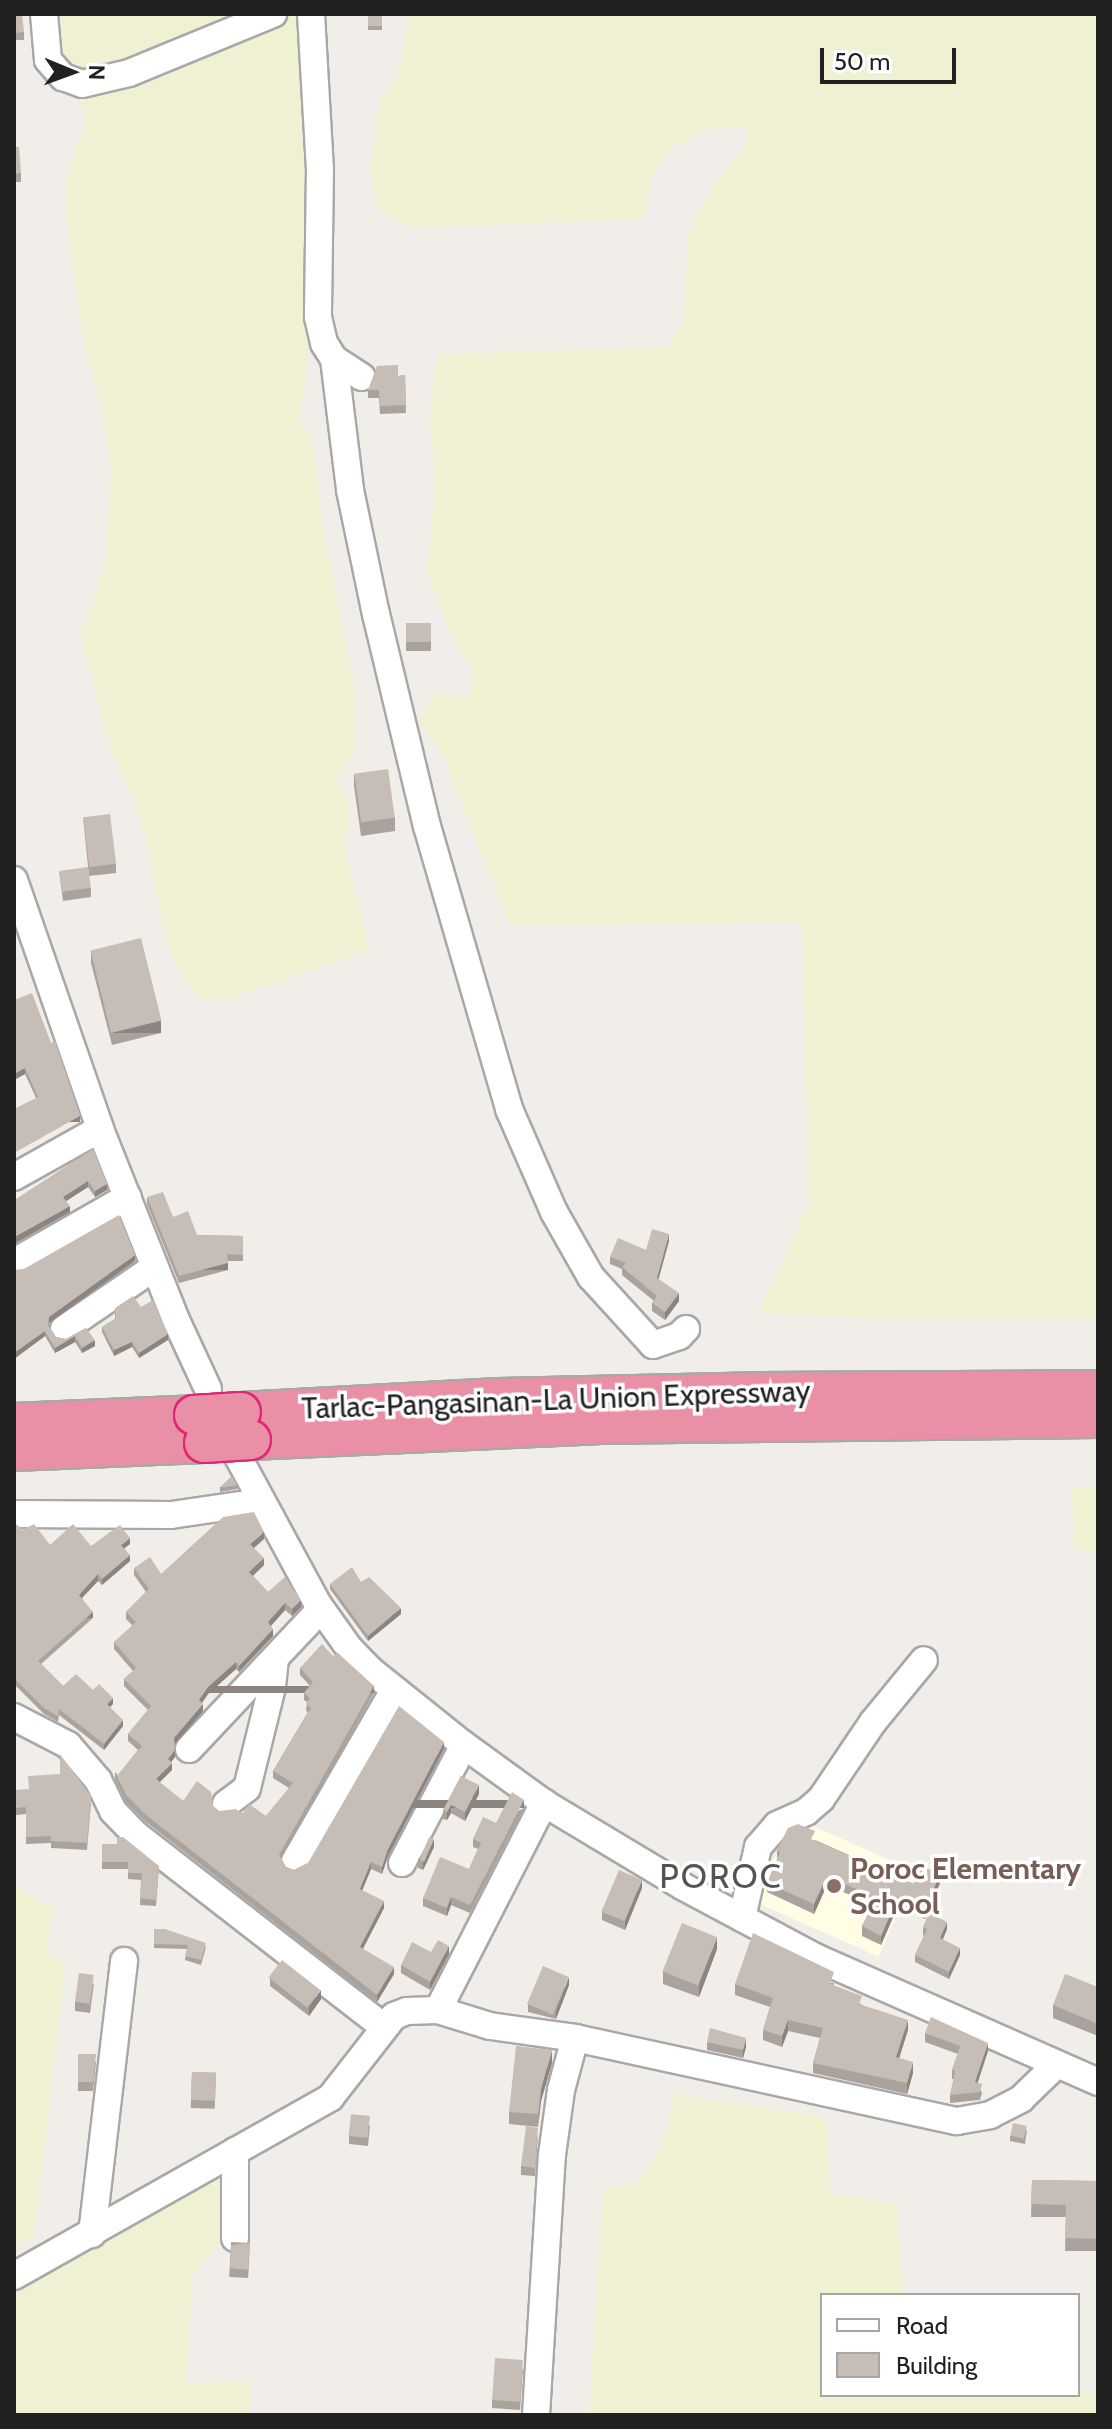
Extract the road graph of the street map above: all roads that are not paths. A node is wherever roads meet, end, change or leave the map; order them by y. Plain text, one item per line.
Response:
1 (44, 14) edge
2 (273, 14) edge
3 (311, 14) edge
4 (334, 359) junction
5 (362, 377) dead end
6 (14, 880) edge
7 (24, 941) edge
8 (100, 1129) junction
9 (14, 1177) edge
10 (128, 1197) junction
11 (14, 1262) edge
12 (155, 1267) junction
13 (64, 1329) dead end
14 (686, 1329) dead end
15 (1098, 1390) edge
16 (1098, 1418) edge
17 (14, 1423) edge
18 (222, 1425) junction
19 (14, 1451) edge
20 (260, 1502) junction
21 (14, 1514) edge
22 (321, 1609) junction
23 (275, 1658) junction
24 (924, 1660) dead end
25 (394, 1690) junction
26 (14, 1717) edge
27 (464, 1745) junction
28 (189, 1749) dead end
29 (544, 1803) junction
30 (226, 1804) dead end
31 (295, 1861) dead end
32 (402, 1863) dead end
33 (742, 1918) junction
34 (124, 1961) dead end
35 (438, 2010) junction
36 (385, 2028) junction
37 (575, 2038) junction
38 (1056, 2065) junction
39 (1098, 2082) edge
40 (235, 2151) junction
41 (92, 2234) junction
42 (235, 2238) dead end
43 (14, 2276) edge
44 (536, 2415) edge

1 - 2 street
3 - 4 street
4 - 5 street
4 - 14 street
6 - 7 street
7 - 8 street
8 - 9 street
8 - 10 street
10 - 11 street
10 - 12 street
12 - 13 street
12 - 18 street
15 - 18 highway, Tarlac-Pangasinan-La Union Expressway
16 - 18 highway, Tarlac-Pangasinan-La Union Expressway
17 - 18 highway, Tarlac-Pangasinan-La Union Expressway
18 - 19 highway, Tarlac-Pangasinan-La Union Expressway
18 - 20 street
20 - 21 street
20 - 22 street
22 - 23 street
22 - 25 street
23 - 28 street
23 - 30 street
24 - 33 street
25 - 27 street
25 - 31 street
26 - 36 street
27 - 29 street
27 - 32 street
29 - 33 street
29 - 35 street
33 - 38 street
34 - 41 street
35 - 36 street
35 - 37 street
36 - 40 street
37 - 38 street
37 - 44 street
38 - 39 street
40 - 41 street
40 - 42 street
41 - 43 street

